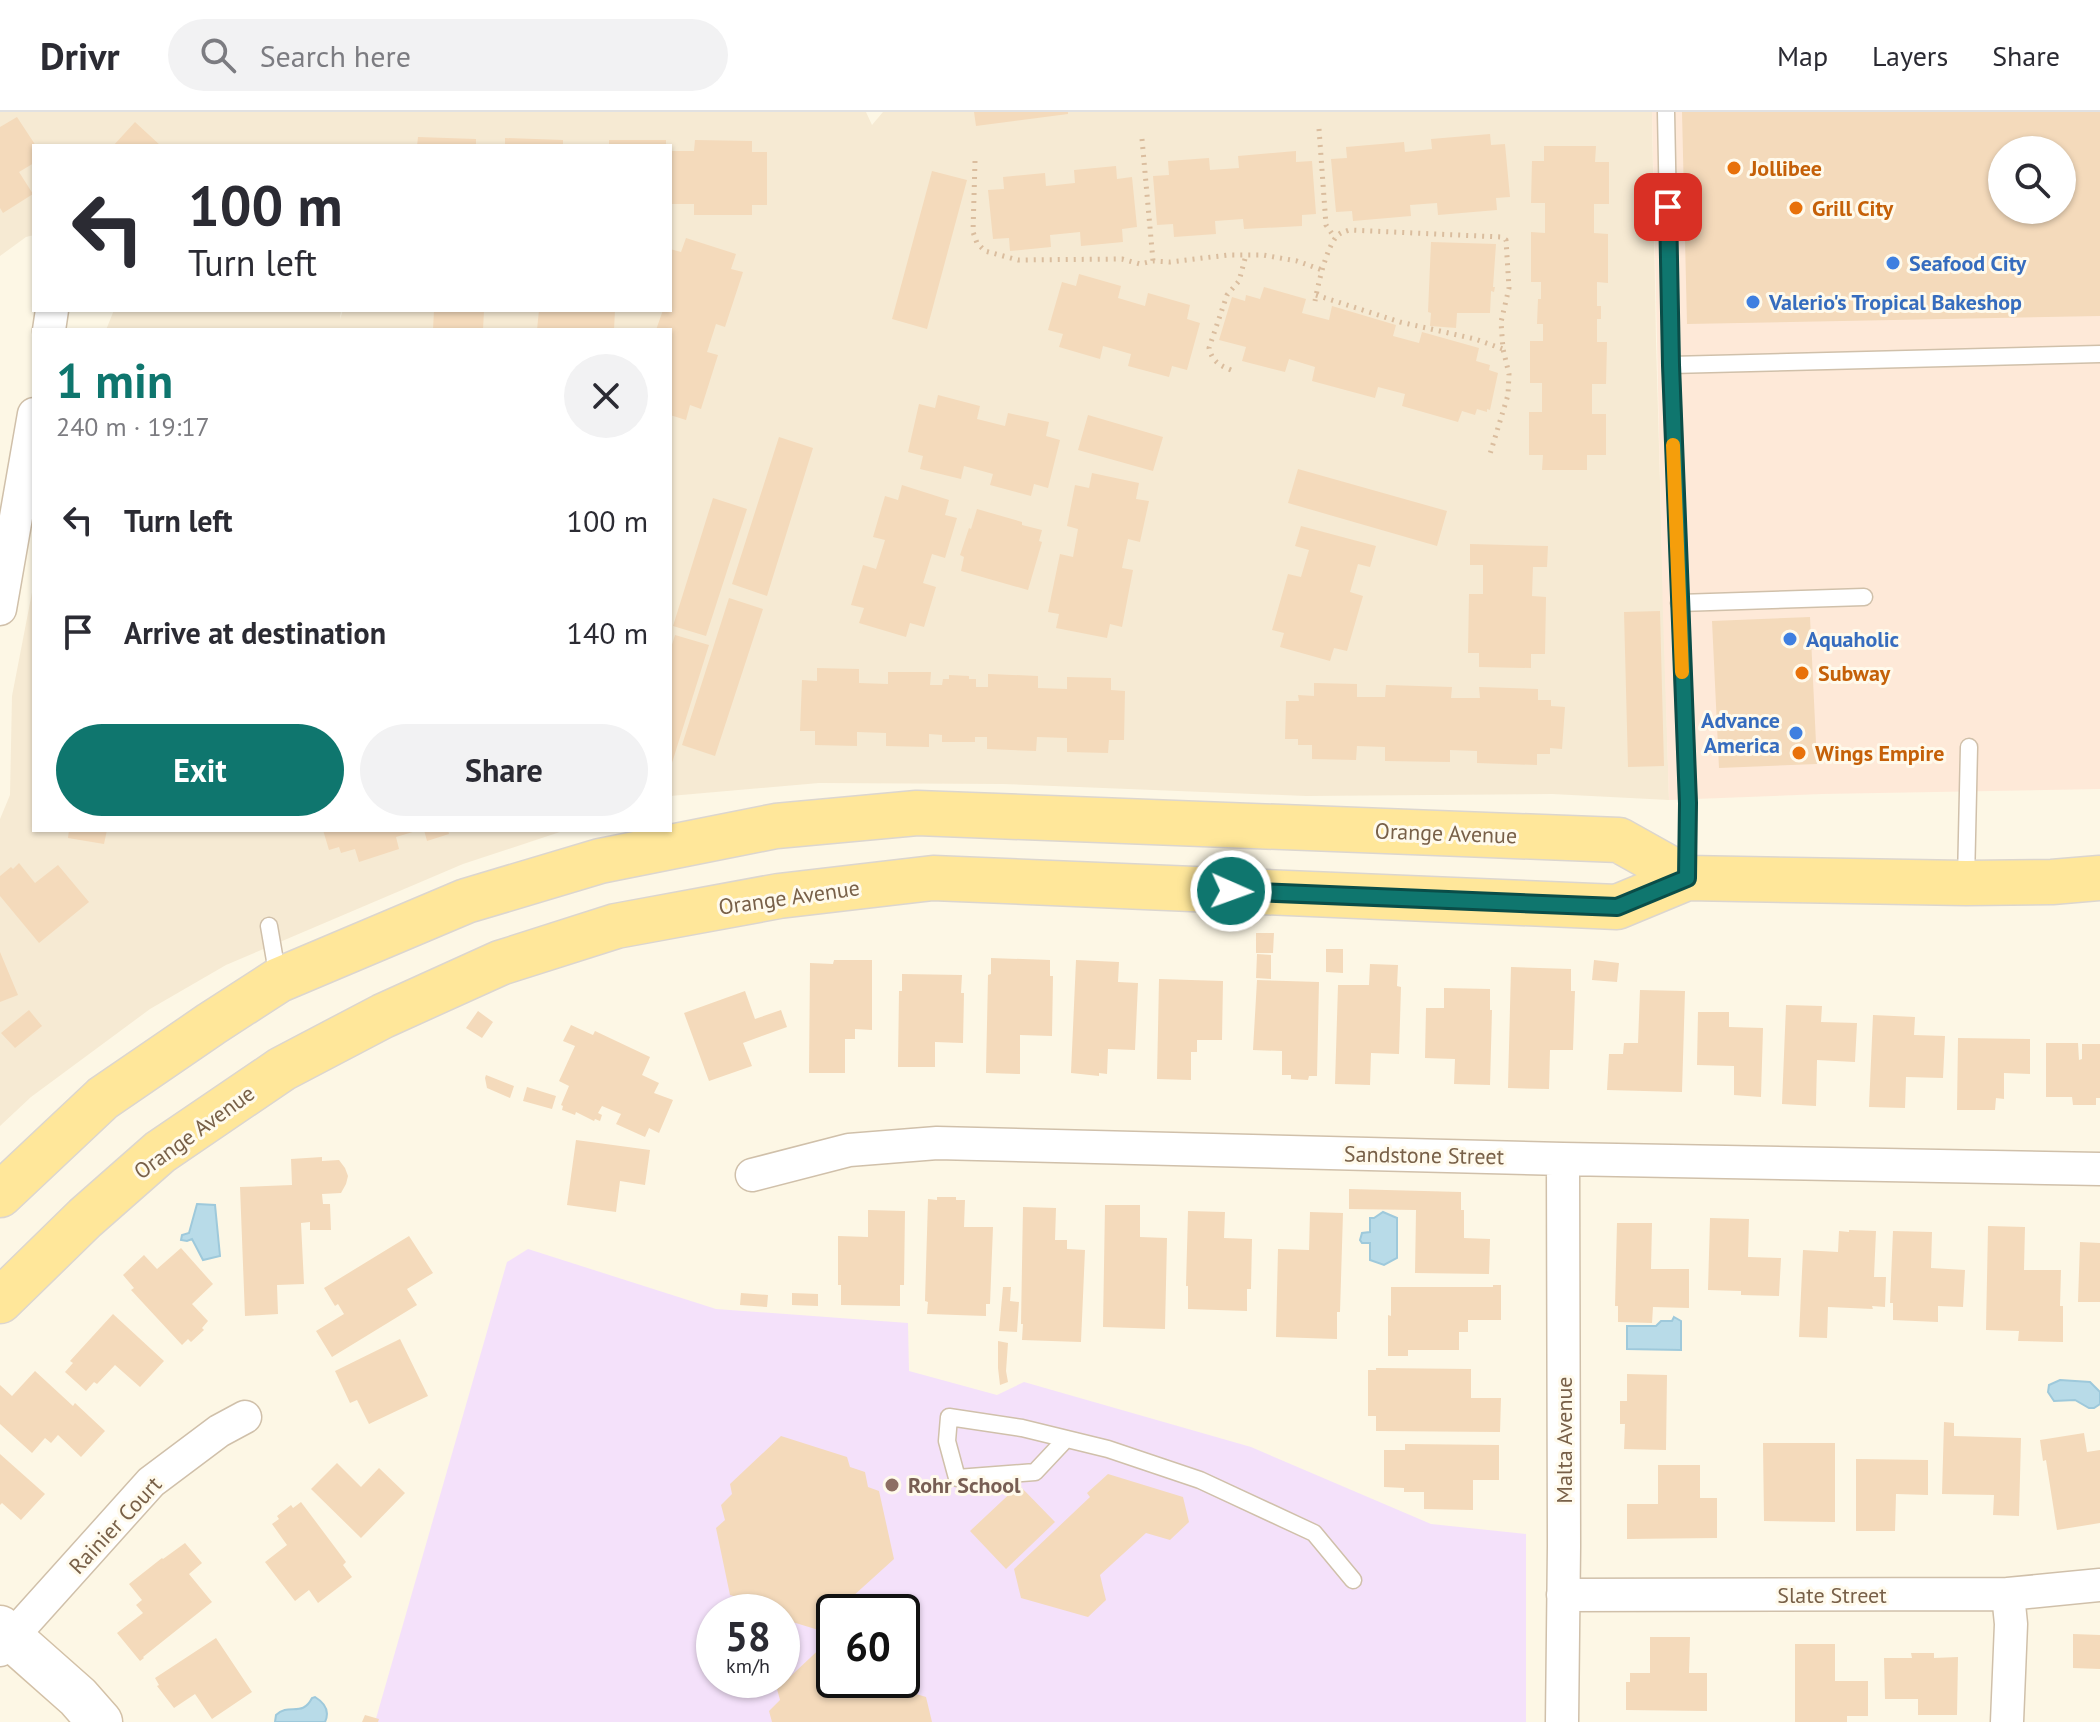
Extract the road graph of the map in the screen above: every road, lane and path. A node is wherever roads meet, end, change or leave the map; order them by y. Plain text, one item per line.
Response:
1 (1666, 112) edge
2 (1319, 129) dead end
3 (1142, 139) dead end
4 (975, 161) dead end
5 (1335, 238) junction
6 (1246, 255) junction
7 (1153, 261) junction
8 (1322, 270) junction
9 (1503, 349) junction
10 (2100, 354) edge
11 (1671, 365) junction
12 (1231, 370) dead end
13 (32, 425) edge
14 (1490, 454) dead end
15 (1864, 597) dead end
16 (1679, 603) junction
17 (0, 609) edge
18 (1969, 747) dead end
19 (1231, 824) junction
20 (1687, 878) junction
21 (2100, 878) edge
22 (1966, 883) junction
23 (1231, 891) junction
24 (269, 926) dead end
25 (279, 980) junction
26 (1563, 1159) junction
27 (2100, 1169) edge
28 (752, 1175) dead end
29 (0, 1195) edge
30 (0, 1301) edge
31 (245, 1417) dead end
32 (1066, 1439) junction
33 (1353, 1580) dead end
34 (2100, 1585) edge
35 (2008, 1594) junction
36 (1563, 1595) junction
37 (4, 1639) edge
38 (100, 1722) edge
39 (1562, 1722) edge
40 (2007, 1722) edge

1 - 11 lane
2 - 5 path
3 - 7 path
4 - 7 path
5 - 8 path
5 - 9 path
6 - 7 path
6 - 8 path
6 - 12 path
8 - 9 path
9 - 14 path
10 - 11 lane
11 - 16 lane
13 - 17 street
15 - 16 lane
16 - 20 lane
18 - 22 lane
19 - 20 main road, Orange Avenue
19 - 23 main road
19 - 25 main road, Orange Avenue
20 - 22 main road, Orange Avenue
20 - 23 main road, Orange Avenue
21 - 22 main road, Orange Avenue
23 - 30 main road, Orange Avenue
24 - 25 lane
25 - 29 main road, Orange Avenue
26 - 27 street, Sandstone Street
26 - 28 street, Sandstone Street
26 - 36 street, Malta Avenue
31 - 37 street, Rainier Court
32 - 32 lane
32 - 33 lane
34 - 35 street, Slate Street
35 - 36 street, Slate Street
35 - 40 street
36 - 39 street, Malta Avenue
37 - 38 street

